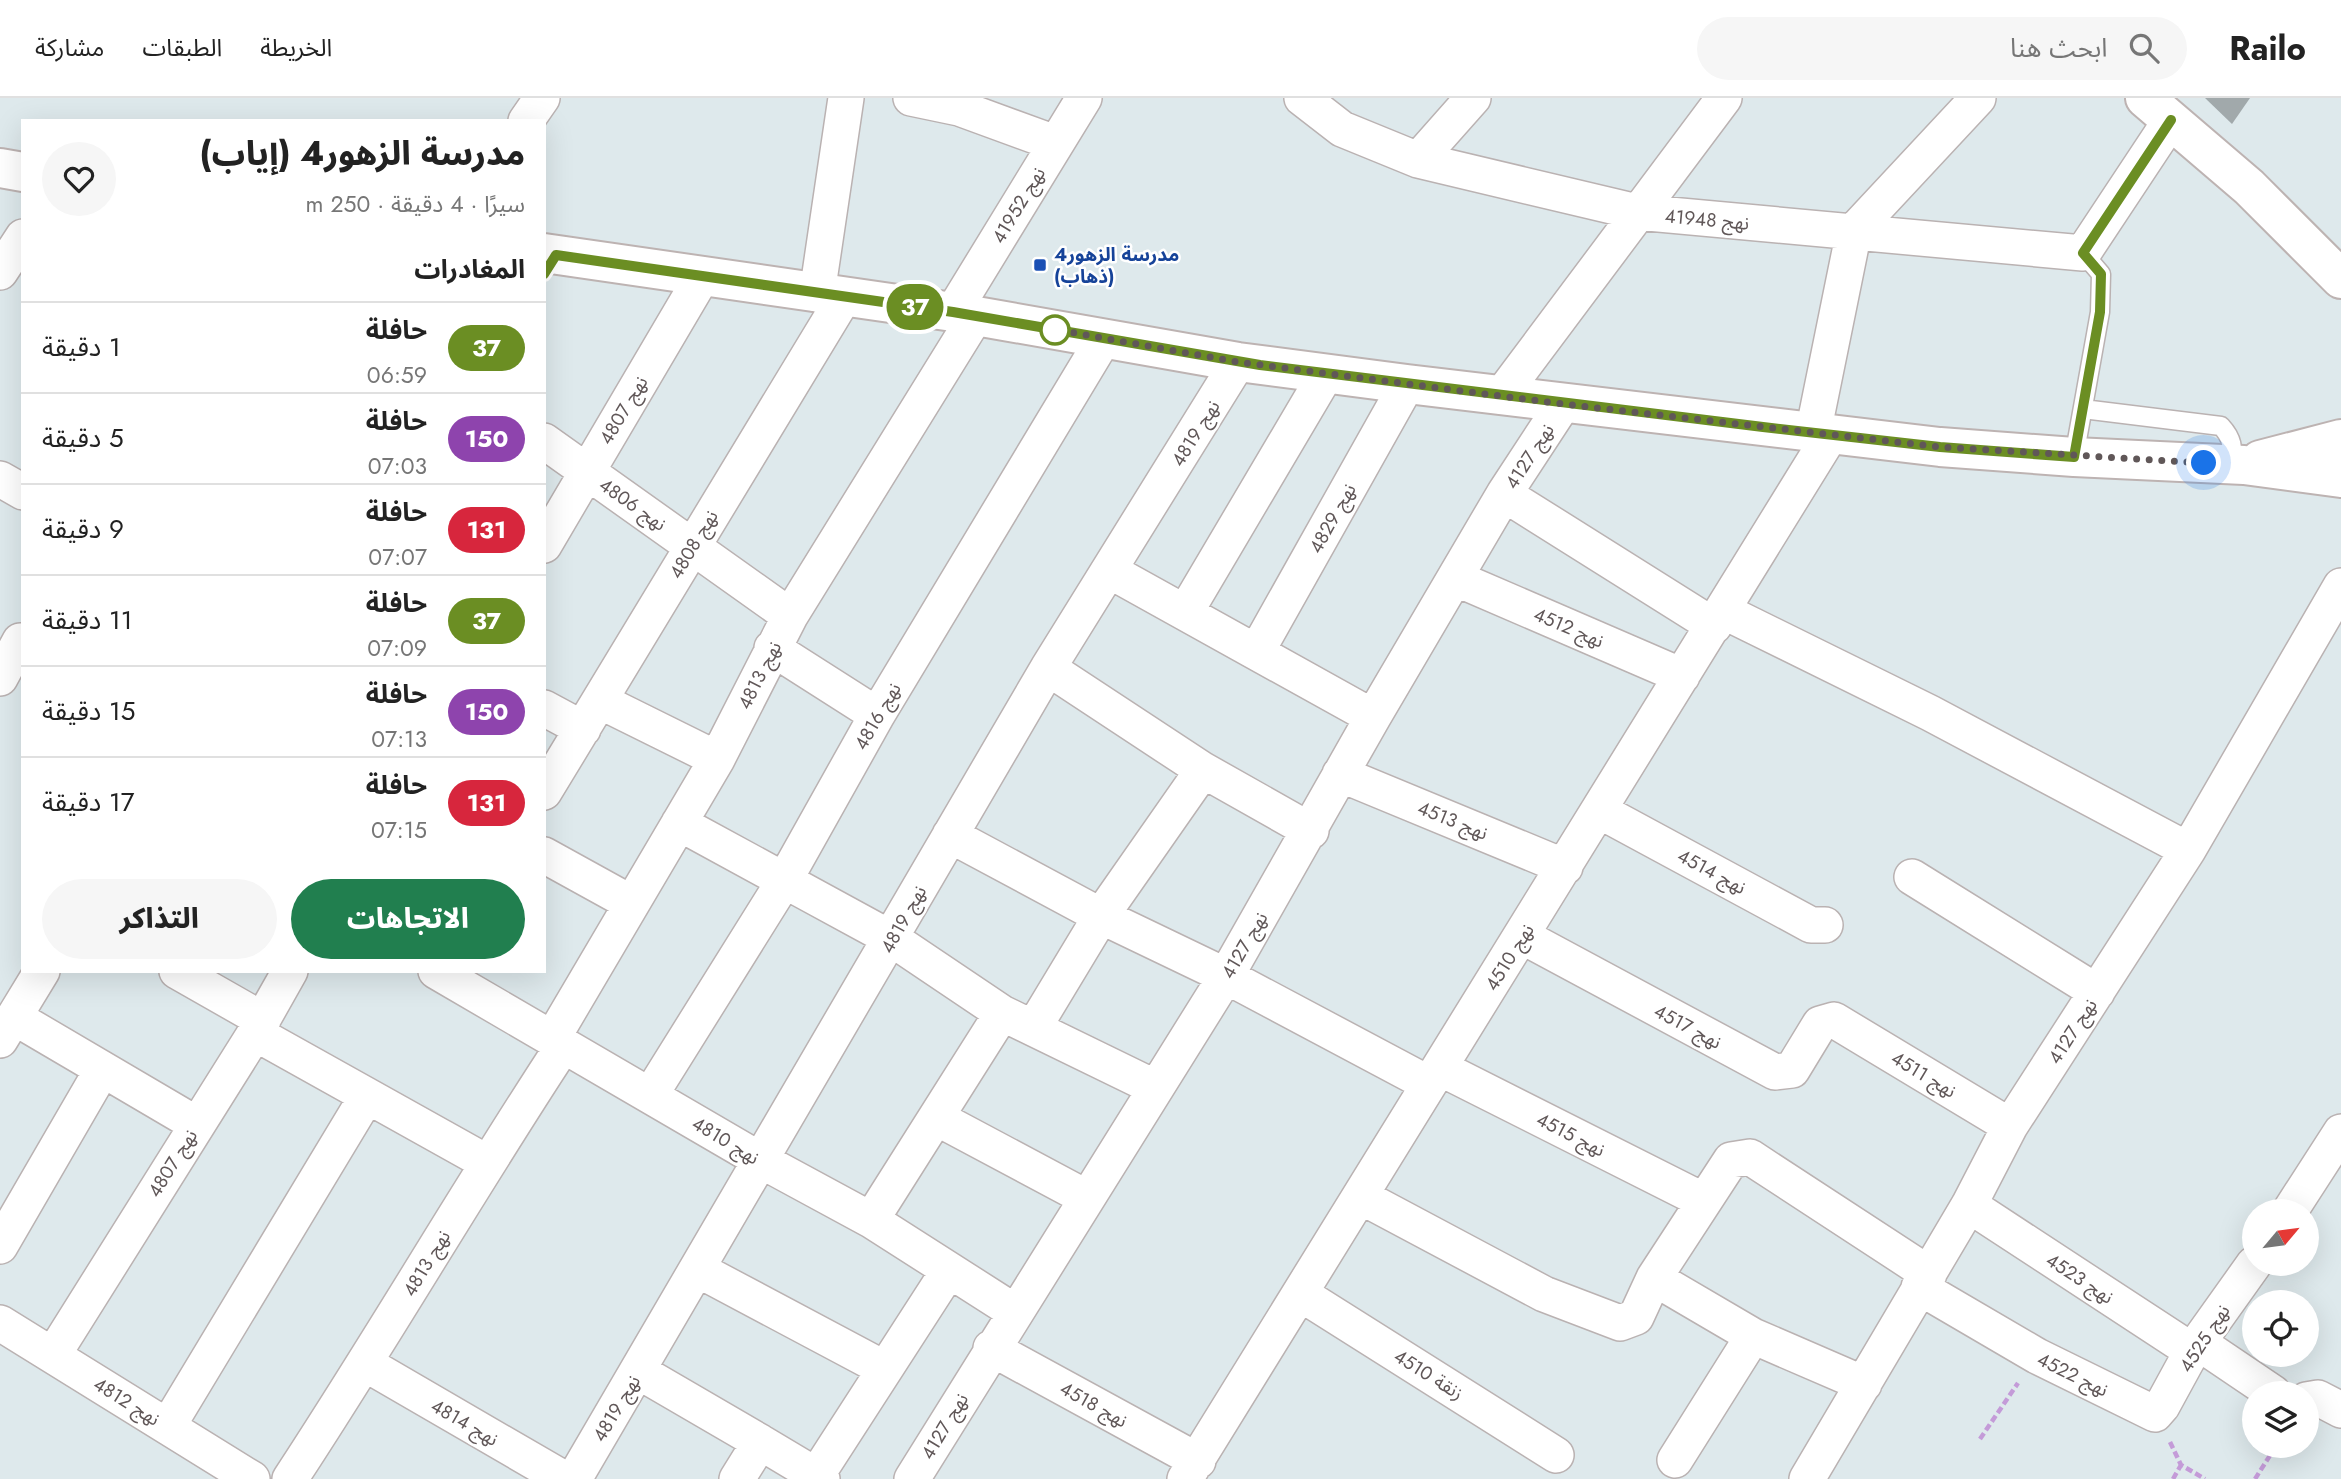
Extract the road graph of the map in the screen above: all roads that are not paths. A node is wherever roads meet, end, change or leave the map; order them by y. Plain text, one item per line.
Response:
1 (542, 98) edge
2 (846, 98) edge
3 (911, 98) edge
4 (1084, 98) edge
5 (1301, 98) edge
6 (1473, 98) edge
7 (1724, 98) edge
8 (1978, 98) edge
9 (2158, 109) edge
10 (527, 119) edge
11 (1055, 143) junction
12 (1418, 160) junction
13 (0, 168) edge
14 (21, 172) edge
15 (2249, 187) junction
16 (1637, 212) junction
17 (1854, 231) junction
18 (21, 240) edge
19 (2341, 250) edge
20 (2083, 253) junction
21 (548, 261) edge
22 (0, 272) edge
23 (703, 275) junction
24 (2341, 279) edge
25 (830, 295) junction
26 (964, 314) junction
27 (1104, 338) junction
28 (1238, 362) junction
29 (1325, 374) junction
30 (1406, 384) junction
31 (1502, 396) junction
32 (1563, 404) junction
33 (2083, 409) junction
34 (1822, 433) junction
35 (2341, 439) edge
36 (546, 442) edge
37 (2074, 457) junction
38 (2237, 464) junction
39 (587, 471) junction
40 (2341, 478) edge
41 (0, 479) edge
42 (21, 491) edge
43 (1504, 494) junction
44 (546, 542) edge
45 (692, 545) junction
46 (1110, 571) junction
47 (1455, 579) junction
48 (2341, 586) edge
49 (1186, 611) junction
50 (790, 615) junction
51 (1719, 618) junction
52 (14, 638) edge
53 (772, 648) junction
54 (1257, 651) junction
55 (1048, 668) junction
56 (1682, 676) junction
57 (0, 678) edge
58 (546, 708) edge
59 (592, 715) junction
60 (877, 715) junction
61 (1373, 717) junction
62 (717, 759) junction
63 (1203, 770) junction
64 (1340, 774) junction
65 (546, 789) edge
66 (1600, 811) junction
67 (679, 823) junction
68 (1311, 831) junction
69 (950, 835) junction
70 (2188, 850) junction
71 (546, 856) edge
72 (1565, 867) junction
73 (1913, 877) dead end
74 (784, 881) junction
75 (631, 903) junction
76 (1101, 916) junction
77 (1825, 925) dead end
78 (1522, 936) junction
79 (892, 939) junction
80 (41, 973) edge
81 (180, 973) edge
82 (289, 973) edge
83 (439, 973) edge
84 (1226, 976) junction
85 (2097, 992) junction
86 (1002, 1013) junction
87 (1838, 1022) joint
88 (259, 1027) junction
89 (1034, 1027) junction
90 (7, 1028) edge
91 (557, 1043) junction
92 (102, 1070) junction
93 (1434, 1076) junction
94 (1156, 1087) junction
95 (651, 1094) junction
96 (367, 1096) junction
97 (937, 1118) junction
98 (196, 1124) junction
99 (2010, 1126) junction
100 (2341, 1132) edge
101 (762, 1161) junction
102 (486, 1162) junction
103 (2329, 1173) edge
104 (1360, 1196) junction
105 (1087, 1198) junction
106 (2302, 1199) edge
107 (1702, 1200) junction
108 (1969, 1205) junction
109 (871, 1220) junction
110 (0, 1246) edge
111 (698, 1269) junction
112 (949, 1270) junction
113 (2245, 1276) edge
114 (1654, 1278) junction
115 (1924, 1281) junction
116 (1301, 1294) junction
117 (1015, 1312) junction
118 (0, 1324) edge
119 (1753, 1336) junction
120 (2195, 1347) junction
121 (991, 1348) junction
122 (53, 1355) junction
123 (366, 1364) junction
124 (885, 1369) junction
125 (638, 1371) junction
126 (2253, 1381) edge
127 (1864, 1384) junction
128 (2319, 1399) edge
129 (2341, 1410) edge
130 (2155, 1414) joint
131 (168, 1426) junction
132 (760, 1442) junction
133 (1556, 1455) dead end
134 (1675, 1460) dead end
135 (1192, 1470) edge
136 (819, 1477) edge
137 (252, 1479) edge
138 (290, 1479) edge
139 (564, 1479) edge
140 (574, 1479) edge
141 (737, 1479) edge
142 (912, 1479) edge
143 (1807, 1479) edge

1 - 10 street
2 - 25 street
3 - 11 street
4 - 11 street, نهج 41952
5 - 12 street, نهج 41948
6 - 12 street
7 - 16 street
8 - 17 street
9 - 15 main road
9 - 20 street
11 - 26 street, نهج 41952
12 - 16 street, نهج 41948
13 - 14 main road
15 - 19 main road
15 - 24 main road
16 - 17 street, نهج 41948
16 - 31 street
17 - 20 street, نهج 41948
17 - 34 street, نهج 4510
18 - 22 street
20 - 33 lane
21 - 23 main road
23 - 25 main road
23 - 39 street, نهج 4807
25 - 26 main road
25 - 45 street, نهج 4808
26 - 27 main road
26 - 50 street, نهج 4813
27 - 28 main road
27 - 60 street, نهج 4816
28 - 29 main road
28 - 46 street, نهج 4819
29 - 30 main road
29 - 49 street
30 - 31 main road
30 - 54 street, نهج 4829
31 - 32 main road
32 - 34 main road
32 - 43 street, نهج 4127
33 - 37 lane
33 - 38 lane
34 - 37 main road
34 - 51 street, نهج 4510
35 - 38 main road
36 - 39 street, نهج 4806
37 - 38 main road
38 - 40 main road
39 - 44 street, نهج 4807
39 - 45 street, نهج 4806
41 - 42 street
43 - 47 street, نهج 4127
43 - 51 street
45 - 50 street, نهج 4806
45 - 59 street, نهج 4808
46 - 49 street
46 - 55 street, نهج 4819
47 - 56 street, نهج 4512
47 - 61 street, نهج 4127
48 - 70 street, نهج 4127
49 - 54 street
50 - 53 street, نهج 4813
51 - 56 street, نهج 4510
51 - 70 street
52 - 57 street
53 - 60 street
53 - 62 street, نهج 4813
54 - 61 street
55 - 63 street
55 - 69 street, نهج 4819
56 - 66 street, نهج 4510
58 - 59 street
59 - 62 street
59 - 65 street, نهج 4808
60 - 74 street, نهج 4816
61 - 64 street, نهج 4127
62 - 67 street, نهج 4813
63 - 68 street
63 - 76 street
64 - 68 street, نهج 4127
64 - 72 street, نهج 4513
66 - 72 street, نهج 4510
66 - 77 street, نهج 4514
67 - 74 street
67 - 75 street, نهج 4813
68 - 84 street, نهج 4127
69 - 76 street, نهج 4515
69 - 79 street, نهج 4819
70 - 85 street, نهج 4127
71 - 75 street
72 - 78 street, نهج 4510
73 - 85 street
74 - 79 street
74 - 95 street, نهج 4816
75 - 91 street, نهج 4813
76 - 84 street, نهج 4515
76 - 89 street
78 - 87 street, نهج 4517
78 - 93 street, نهج 4510
79 - 86 street
79 - 101 street, نهج 4819
80 - 90 street
81 - 88 street
82 - 88 street, نهج 4807
83 - 91 street, نهج 4810
84 - 93 street, نهج 4515
84 - 94 street, نهج 4127
85 - 99 street, نهج 4127
86 - 89 street
86 - 97 street
87 - 99 street, نهج 4511
88 - 96 street
88 - 98 street, نهج 4807
89 - 94 street
90 - 92 street
91 - 95 street, نهج 4810
91 - 102 street, نهج 4813
92 - 98 street
92 - 110 street
93 - 104 street, نهج 4510
93 - 107 street, نهج 4515
94 - 105 street, نهج 4127
95 - 101 street, نهج 4810
96 - 102 street
96 - 131 street
97 - 105 street
97 - 109 street
98 - 122 street, نهج 4807
99 - 108 street, نهج 4127
100 - 103 street
101 - 109 street, نهج 4810
101 - 111 street, نهج 4819
102 - 123 street, نهج 4813
103 - 106 street
104 - 114 street
104 - 116 street, نهج 4510
105 - 117 street, نهج 4127
107 - 114 street
107 - 115 street, نهج 4522
108 - 115 street, نهج 4127
108 - 120 street, نهج 4523
109 - 112 street, نهج 4810
111 - 124 street
111 - 125 street, نهج 4819
112 - 117 street, نهج 4810
112 - 124 street
113 - 120 street, نهج 4525
114 - 119 street
115 - 127 street, نهج 4127
115 - 130 street, نهج 4522
116 - 133 street, زنقة 4510
116 - 135 street, نهج 4510
117 - 121 street, نهج 4127
118 - 122 street, نهج 4812
119 - 127 street
119 - 134 street
120 - 126 street, نهج 4523
120 - 130 street, نهج 4525
121 - 135 street, نهج 4518
121 - 142 street, نهج 4127
122 - 131 street, نهج 4812
123 - 138 street, نهج 4813
123 - 139 street, نهج 4814
124 - 136 street
125 - 132 street
125 - 140 street, نهج 4819
127 - 143 street, نهج 4127
128 - 129 street
131 - 137 street, نهج 4812
132 - 136 street
132 - 141 street

